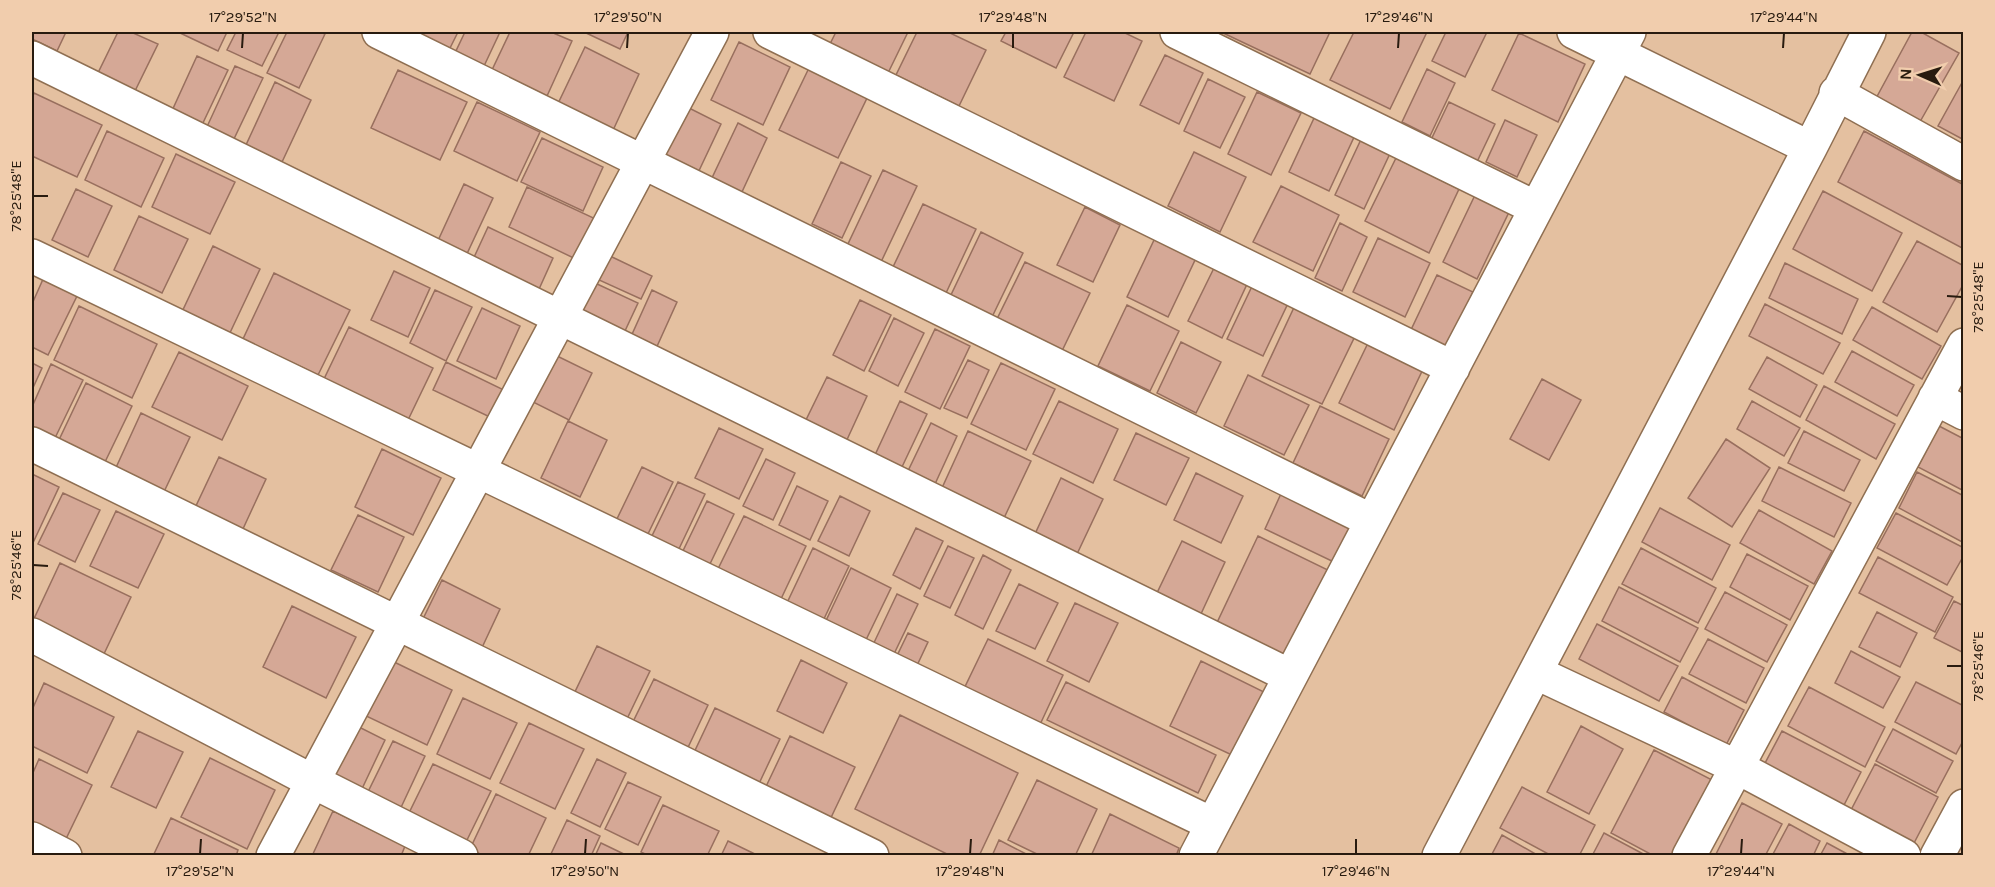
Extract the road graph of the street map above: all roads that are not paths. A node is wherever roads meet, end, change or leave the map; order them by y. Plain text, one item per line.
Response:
1 (379, 32) edge
2 (712, 32) edge
3 (770, 32) edge
4 (1177, 32) edge
5 (1574, 32) edge
6 (1869, 32) edge
7 (1623, 42) edge
8 (32, 58) edge
9 (1836, 93) junction
10 (1810, 148) junction
11 (643, 161) junction
12 (1964, 164) edge
13 (1536, 208) junction
14 (32, 256) edge
15 (559, 318) junction
16 (1964, 345) edge
17 (1453, 368) junction
18 (1935, 398) junction
19 (1964, 413) edge
20 (32, 444) edge
21 (478, 470) junction
22 (1372, 521) junction
23 (397, 623) junction
24 (32, 635) edge
25 (1537, 673) junction
26 (1290, 676) junction
27 (1737, 767) junction
28 (312, 781) junction
29 (1964, 806) edge
30 (1212, 824) junction
31 (32, 838) edge
32 (65, 855) edge
33 (273, 855) edge
34 (461, 855) edge
35 (872, 855) edge
36 (1196, 855) edge
37 (1439, 855) edge
38 (1689, 855) edge
39 (1904, 855) edge
40 (1937, 855) edge

1 - 11 street
2 - 11 street
3 - 17 street
4 - 13 street
5 - 7 street
6 - 9 street
7 - 10 street
7 - 13 street
8 - 15 street
9 - 10 street
9 - 12 street
10 - 25 street
11 - 15 street
11 - 22 street
13 - 17 street
14 - 21 street
15 - 21 street
15 - 26 street
16 - 18 street
17 - 22 street
18 - 19 street
18 - 27 street
20 - 23 street
21 - 23 street
21 - 30 street
22 - 26 street
23 - 28 street
23 - 35 street
24 - 28 street
25 - 27 street
25 - 37 street
26 - 30 street
27 - 38 street
27 - 39 street
28 - 33 street
28 - 34 street
29 - 40 street
30 - 36 street
31 - 32 street

